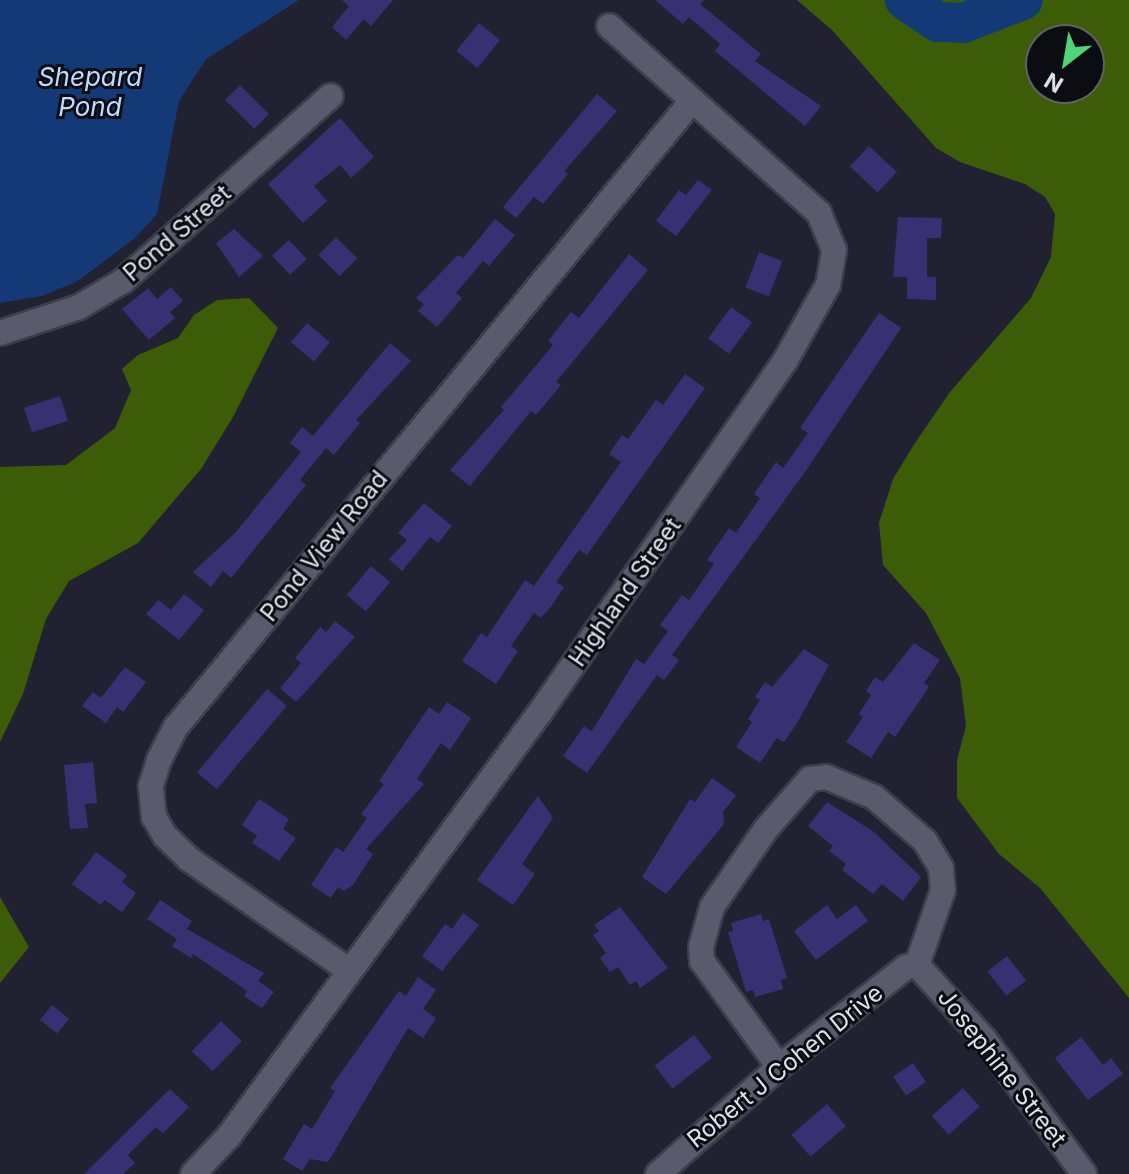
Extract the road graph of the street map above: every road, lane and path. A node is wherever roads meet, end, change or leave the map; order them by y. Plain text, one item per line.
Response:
1 (609, 26) dead end
2 (331, 96) dead end
3 (692, 101) junction
4 (0, 333) edge
5 (917, 965) junction
6 (347, 969) junction
7 (779, 1067) junction
8 (1075, 1171) edge
9 (193, 1174) edge
10 (658, 1174) edge

1 - 3 street, Highland Street
2 - 4 street, Pond Street
3 - 6 street, Highland Street
3 - 6 street, Pond View Road
5 - 7 street, Robert J Cohen Drive
5 - 7 street
5 - 8 street, Josephine Street
6 - 9 street, Highland Street
7 - 10 street, Robert J Cohen Drive

